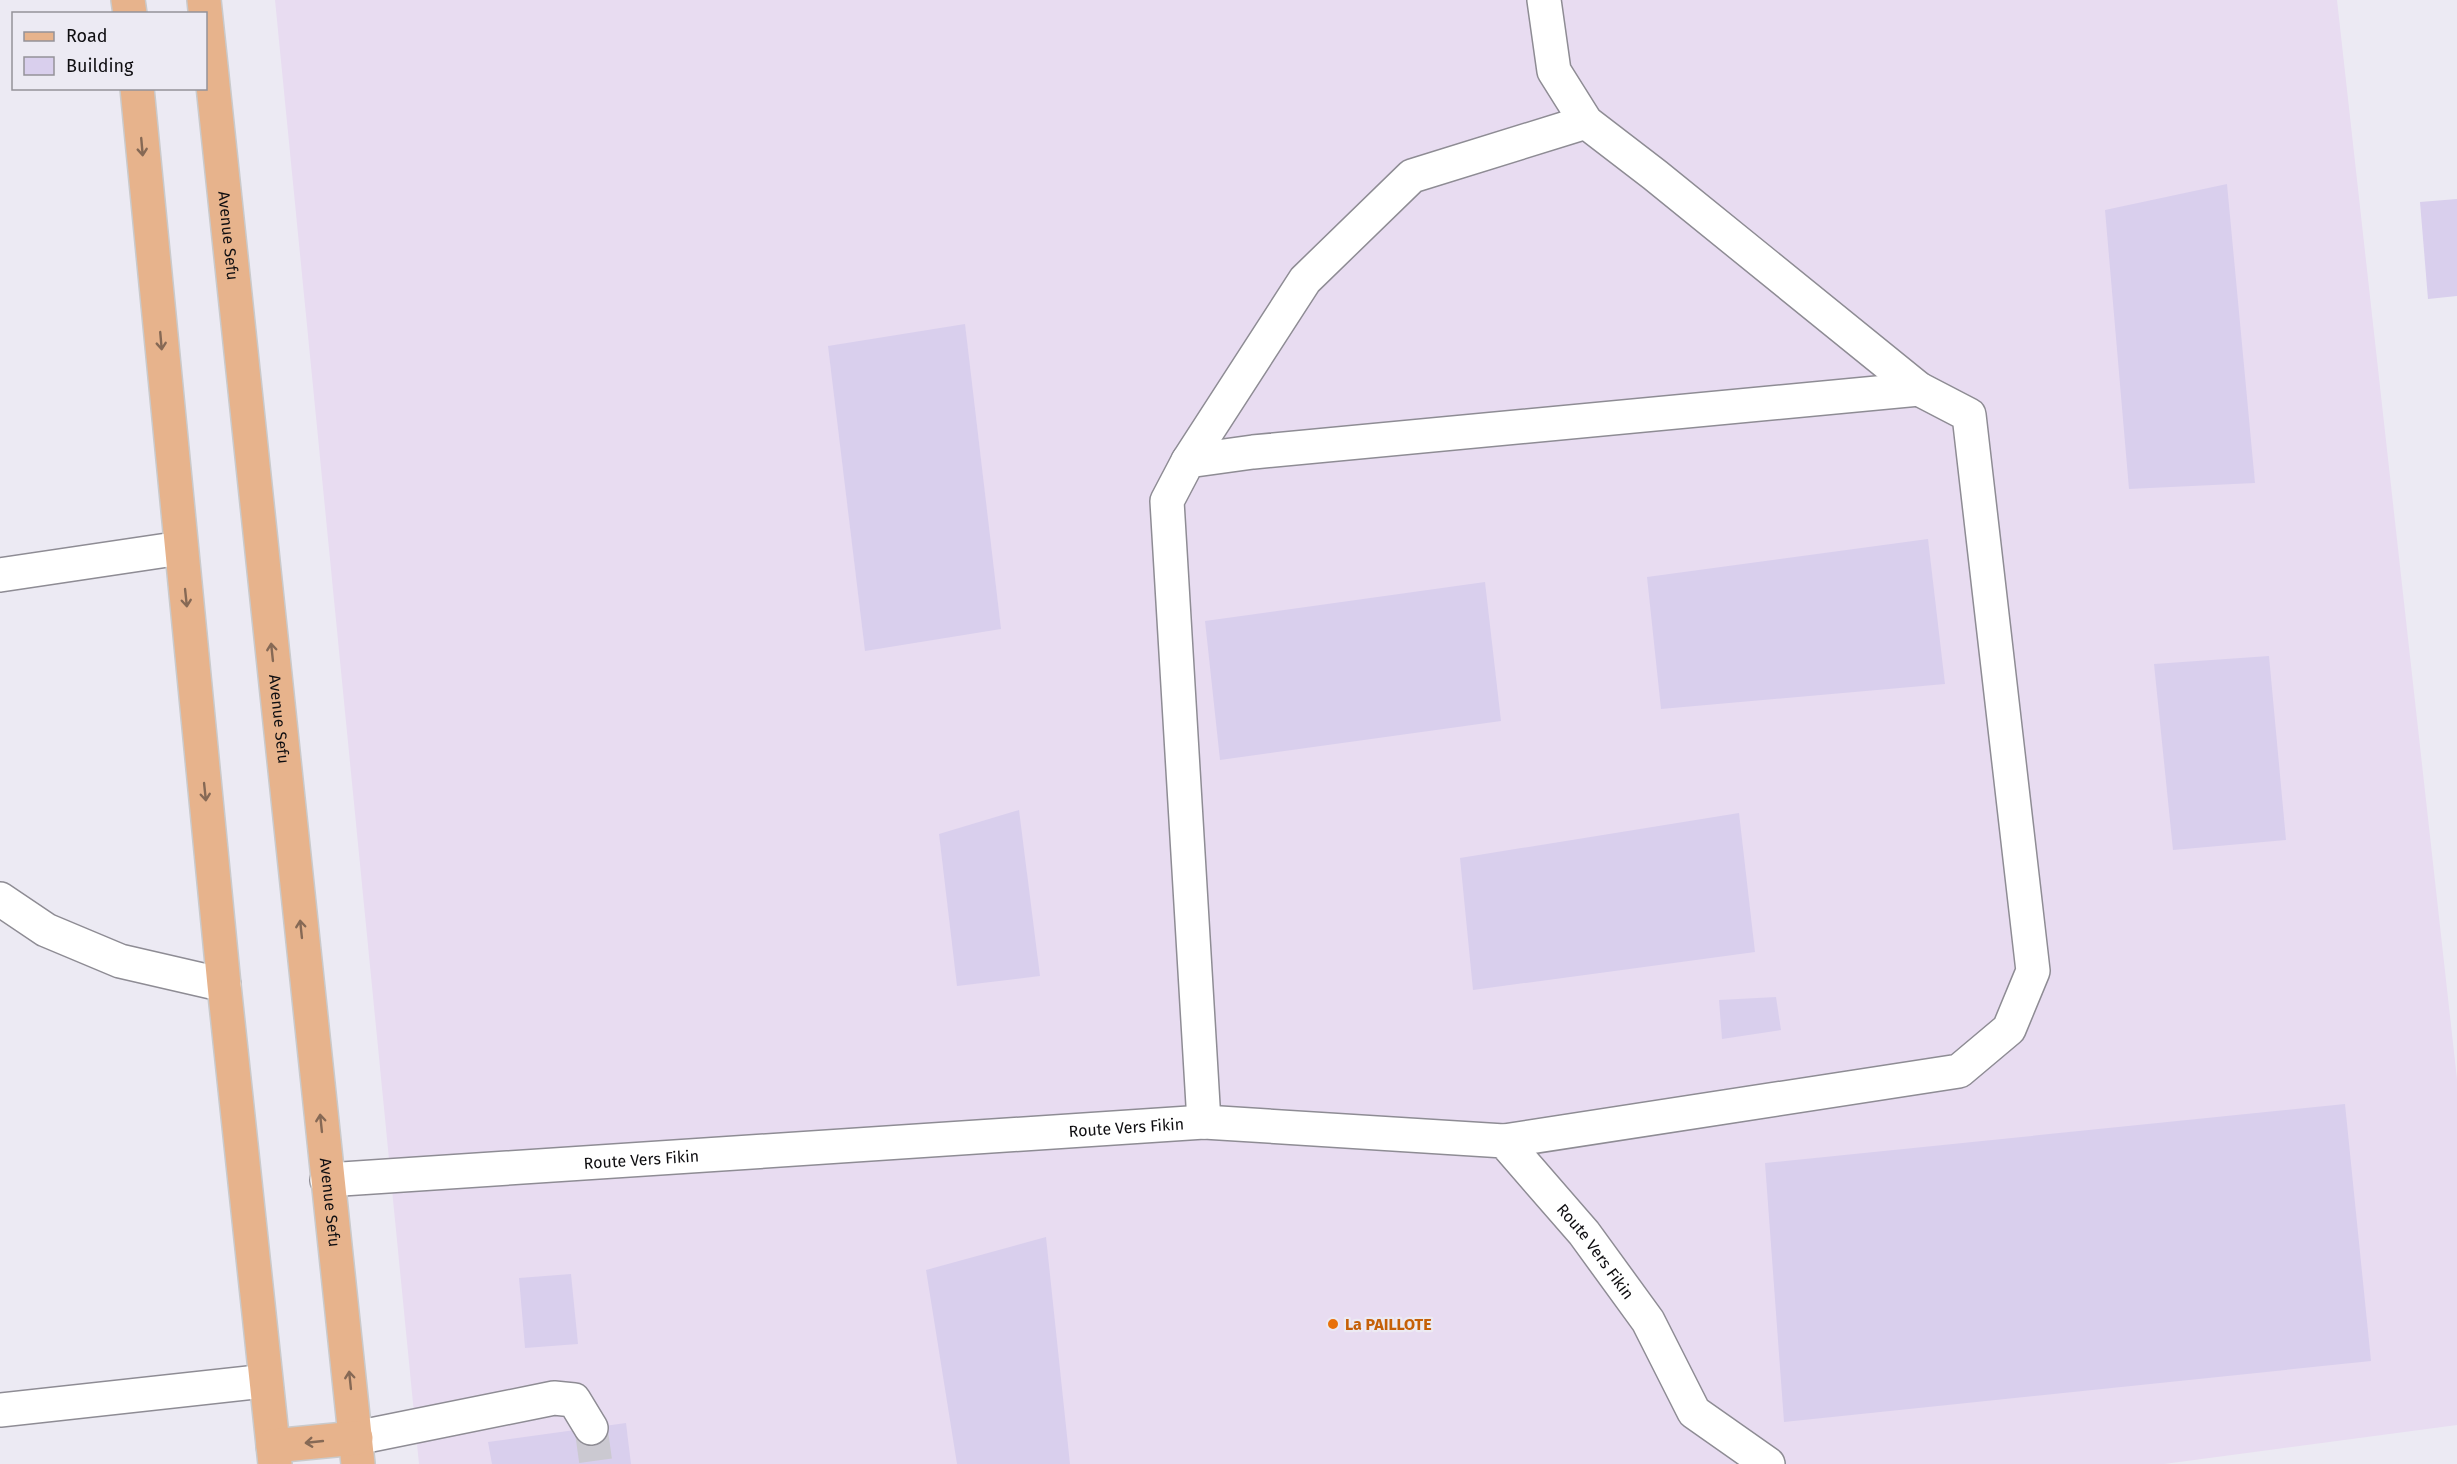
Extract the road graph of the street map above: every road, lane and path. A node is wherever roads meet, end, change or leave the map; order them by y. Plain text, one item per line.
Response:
1 (1544, 0) edge
2 (207, 29) edge
3 (137, 90) edge
4 (1586, 122) junction
5 (1919, 389) junction
6 (1188, 461) junction
7 (181, 548) junction
8 (0, 575) edge
9 (0, 899) edge
10 (224, 985) junction
11 (1204, 1122) junction
12 (1504, 1141) junction
13 (327, 1180) junction
14 (265, 1381) junction
15 (0, 1410) edge
16 (591, 1428) tunnel mouth
17 (357, 1451) edge
18 (274, 1455) edge
19 (1768, 1464) edge

1 - 4 street
13 -> 2 main road, Avenue Sefu
3 -> 7 main road
4 - 5 street
4 - 6 street
5 - 6 street
5 - 12 street
6 - 11 street
7 - 8 street
7 -> 10 main road
9 - 10 street
10 - 14 main road
11 - 12 street, Route Vers Fikin
11 - 13 street, Route Vers Fikin
12 - 19 street, Route Vers Fikin
17 -> 13 main road, Avenue Sefu
14 - 15 street
14 - 18 main road
16 - 17 street
17 -> 18 main road

